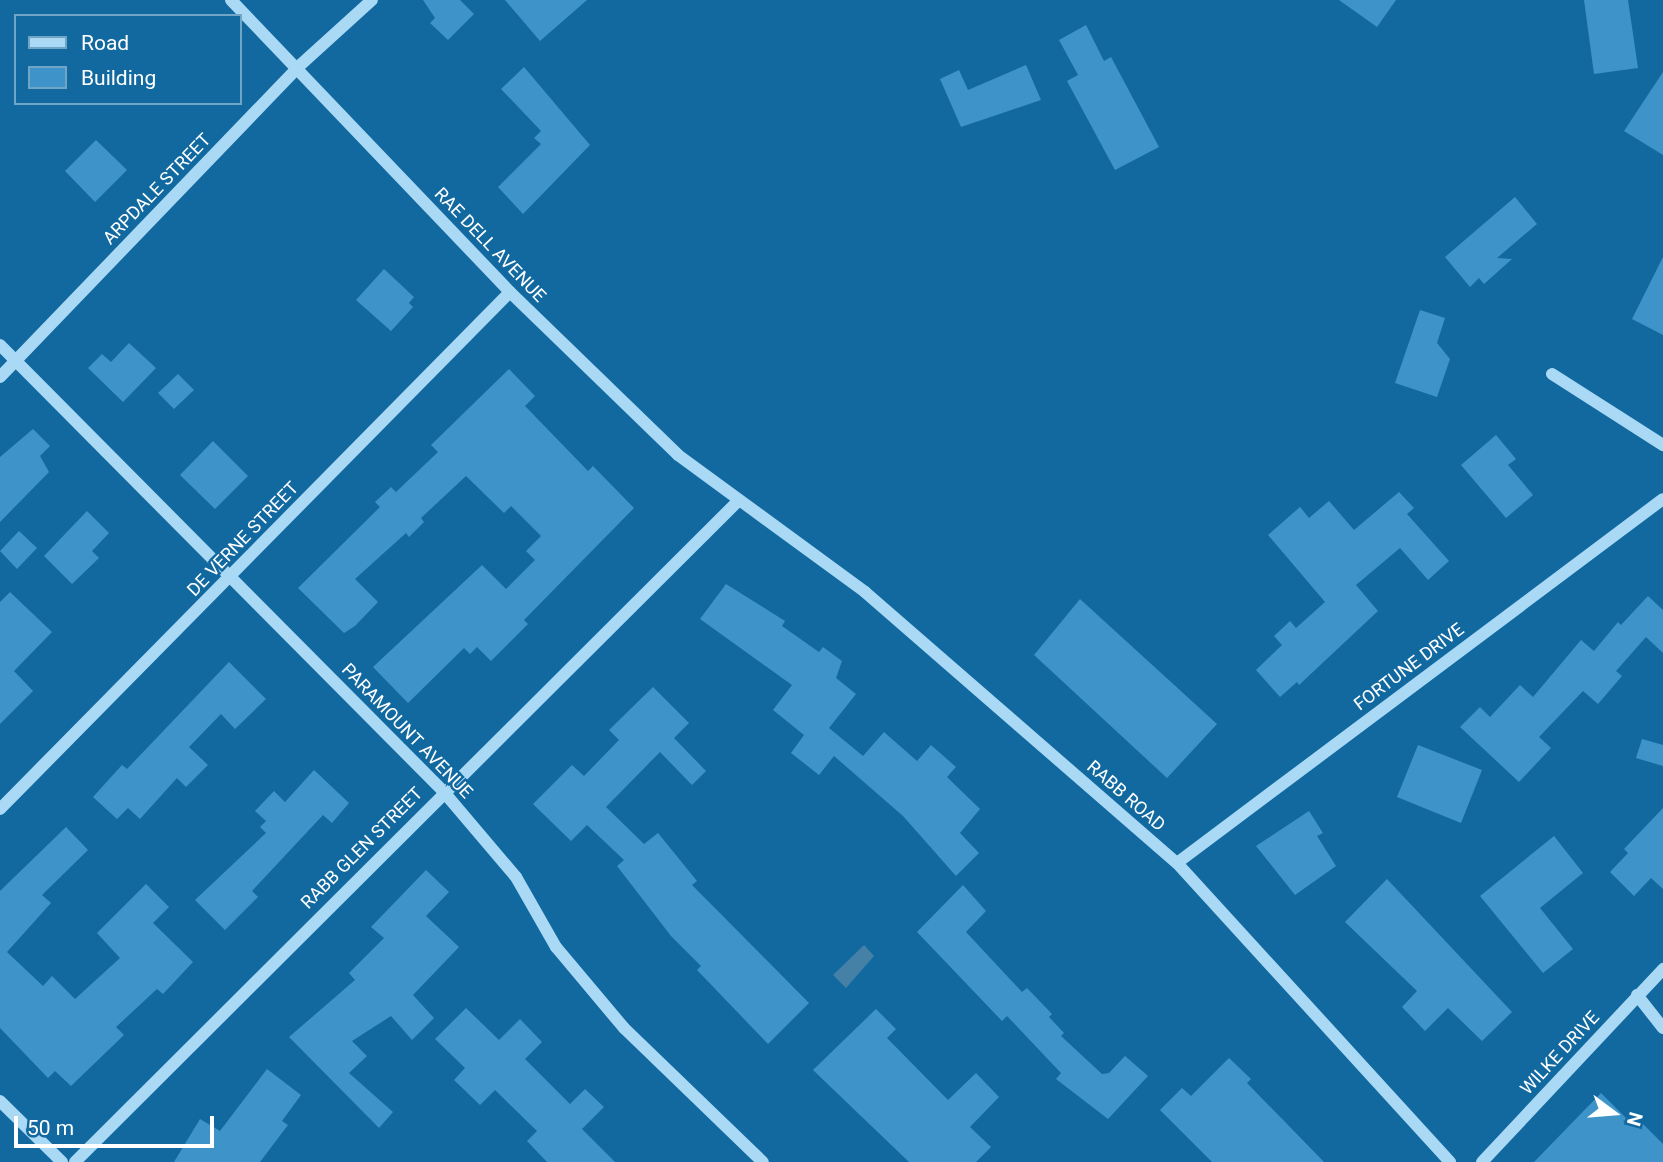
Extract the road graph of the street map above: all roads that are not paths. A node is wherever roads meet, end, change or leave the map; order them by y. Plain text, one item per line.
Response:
1 (231, 0) edge
2 (372, 0) edge
3 (297, 68) junction
4 (510, 292) junction
5 (0, 345) edge
6 (16, 361) junction
7 (1552, 374) dead end
8 (0, 377) edge
9 (1663, 445) edge
10 (1663, 499) edge
11 (737, 502) junction
12 (230, 576) junction
13 (443, 791) junction
14 (0, 809) edge
15 (1177, 863) junction
16 (1663, 969) edge
17 (1637, 995) junction
18 (1663, 1028) edge
19 (0, 1101) edge
20 (62, 1162) edge
21 (75, 1162) edge
22 (763, 1162) edge
23 (1450, 1162) edge
24 (1482, 1162) edge

1 - 3 street, RAE DELL AVENUE
2 - 3 street, ARPDALE STREET
3 - 4 street, RAE DELL AVENUE
3 - 6 street, ARPDALE STREET
4 - 11 street, RAE DELL AVENUE
4 - 12 street, DE VERNE STREET
5 - 6 street, PARAMOUNT AVENUE
6 - 8 street, ARPDALE STREET
6 - 12 street, PARAMOUNT AVENUE
7 - 9 street
10 - 15 street, FORTUNE DRIVE
11 - 13 street, RABB GLEN STREET
11 - 15 street, RABB ROAD
12 - 13 street, PARAMOUNT AVENUE
12 - 14 street, DE VERNE STREET
13 - 21 street, RABB GLEN STREET
13 - 22 street, PARAMOUNT AVENUE
15 - 23 street, RABB ROAD
16 - 17 street, WILKE DRIVE
17 - 18 street
17 - 24 street, WILKE DRIVE
19 - 20 street

